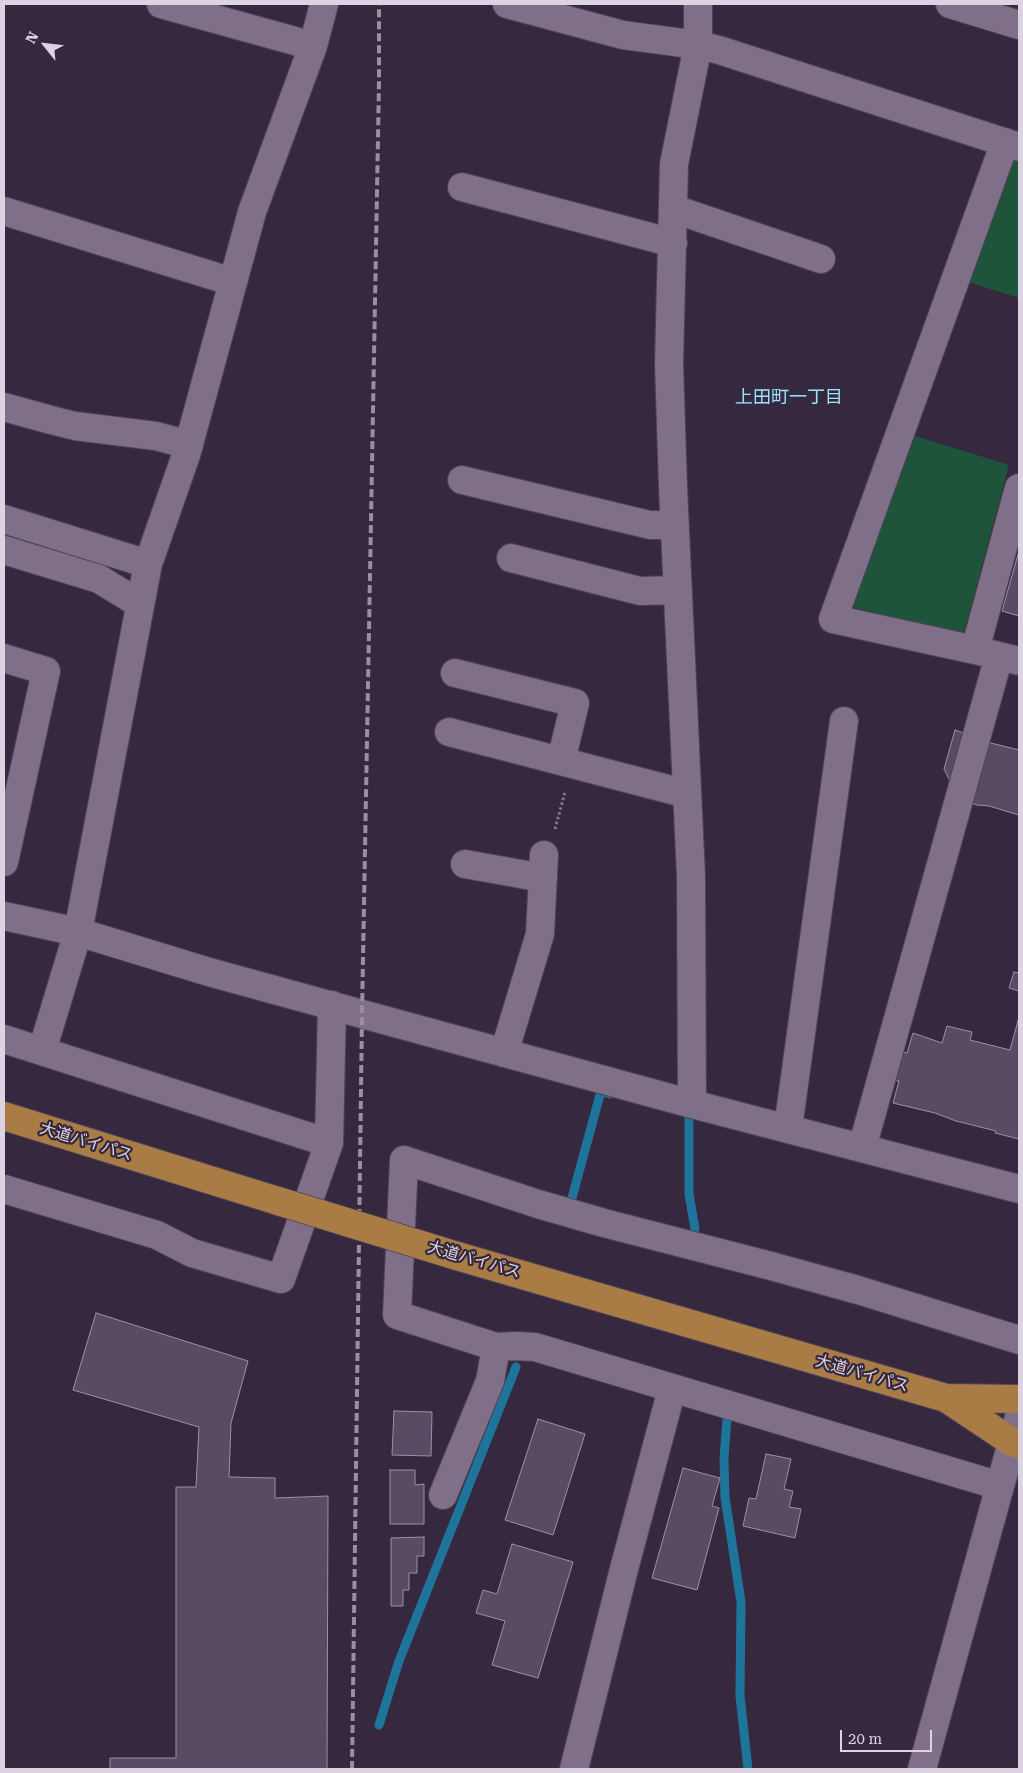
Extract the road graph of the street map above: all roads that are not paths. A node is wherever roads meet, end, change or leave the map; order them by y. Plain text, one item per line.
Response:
1 (161, 4) edge
2 (324, 4) edge
3 (507, 4) edge
4 (698, 4) edge
5 (950, 4) edge
6 (1019, 25) edge
7 (698, 45) junction
8 (313, 46) junction
9 (1012, 145) edge
10 (462, 186) dead end
11 (674, 209) junction
12 (4, 211) edge
13 (673, 243) junction
14 (821, 258) dead end
15 (233, 282) junction
16 (4, 407) edge
17 (189, 445) junction
18 (462, 480) dead end
19 (1019, 488) edge
20 (4, 519) edge
21 (675, 525) junction
22 (4, 550) edge
23 (511, 558) dead end
24 (148, 564) junction
25 (678, 590) junction
26 (140, 604) junction
27 (998, 656) edge
28 (4, 658) edge
29 (455, 673) dead end
30 (844, 721) dead end
31 (449, 732) dead end
32 (566, 762) junction
33 (687, 794) junction
34 (4, 862) edge
35 (465, 864) dead end
36 (4, 916) edge
37 (78, 932) junction
38 (332, 1006) junction
39 (4, 1040) edge
40 (42, 1051) junction
41 (504, 1053) junction
42 (692, 1104) junction
43 (4, 1116) edge
44 (788, 1128) junction
45 (329, 1143) junction
46 (862, 1148) junction
47 (1019, 1189) edge
48 (4, 1190) edge
49 (1019, 1340) edge
50 (496, 1347) junction
51 (672, 1389) junction
52 (946, 1398) junction
53 (1019, 1399) edge
54 (1017, 1434) edge
55 (1000, 1486) junction
56 (443, 1495) dead end
57 (574, 1769) edge
58 (922, 1769) edge

1 - 8 street
2 - 8 street
3 - 7 street
4 - 7 street
5 - 6 street
7 - 9 street
7 - 11 street
8 - 15 street
9 - 27 street
10 - 13 street
11 - 13 street
11 - 14 street
12 - 15 street
13 - 21 street
15 - 17 street
16 - 17 street
17 - 24 street
18 - 21 street
19 - 27 street
20 - 24 street
21 - 25 street
22 - 26 street
23 - 25 street
24 - 26 street
25 - 33 street
26 - 37 street
27 - 46 street
28 - 34 street
29 - 32 street
30 - 44 street
31 - 32 street
32 - 33 street
33 - 42 street
35 - 41 street
36 - 37 street
37 - 38 street
37 - 40 street
38 - 41 street
38 - 45 street
39 - 40 street
40 - 45 street
41 - 42 street
42 - 44 street
43 - 52 highway, 大道バイパス, bridge
44 - 46 street
45 - 48 street
46 - 47 street
49 - 50 street
50 - 51 street
50 - 56 street
51 - 55 street
51 - 57 street
52 - 53 highway, 大道バイパス
52 - 54 highway, 大道バイパス
54 - 55 street
55 - 58 street

